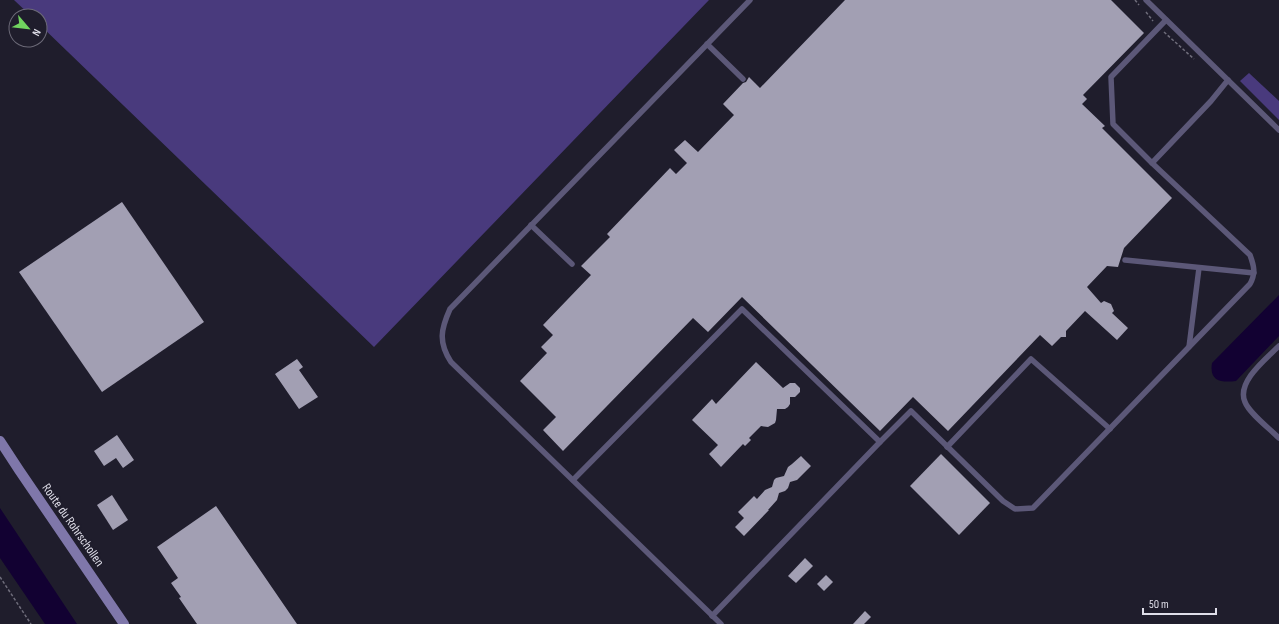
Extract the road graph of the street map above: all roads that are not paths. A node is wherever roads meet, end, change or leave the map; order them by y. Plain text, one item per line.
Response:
1 (750, 0) edge
2 (1146, 0) edge
3 (1166, 20) junction
4 (707, 44) junction
5 (743, 79) dead end
6 (1228, 80) junction
7 (1279, 130) edge
8 (1152, 163) junction
9 (531, 226) junction
10 (1125, 260) dead end
11 (572, 264) dead end
12 (1199, 268) junction
13 (1254, 273) junction
14 (1279, 346) edge
15 (1190, 347) junction
16 (1110, 429) junction
17 (1279, 438) edge
18 (0, 441) edge
19 (880, 442) junction
20 (947, 447) junction
21 (573, 480) junction
22 (712, 616) junction
23 (124, 624) edge
24 (720, 624) edge

1 - 4 lane
2 - 3 lane
3 - 6 lane
3 - 8 lane
4 - 5 lane
4 - 9 lane
6 - 7 lane
6 - 8 lane
8 - 13 lane
9 - 11 lane
9 - 21 lane
10 - 12 lane
12 - 13 lane
12 - 15 lane
13 - 15 lane
14 - 17 lane
15 - 16 lane
16 - 20 lane
16 - 20 lane
18 - 23 street, Route du Rohrschollen
19 - 20 lane
19 - 21 lane
19 - 22 lane
21 - 22 lane
22 - 24 lane

